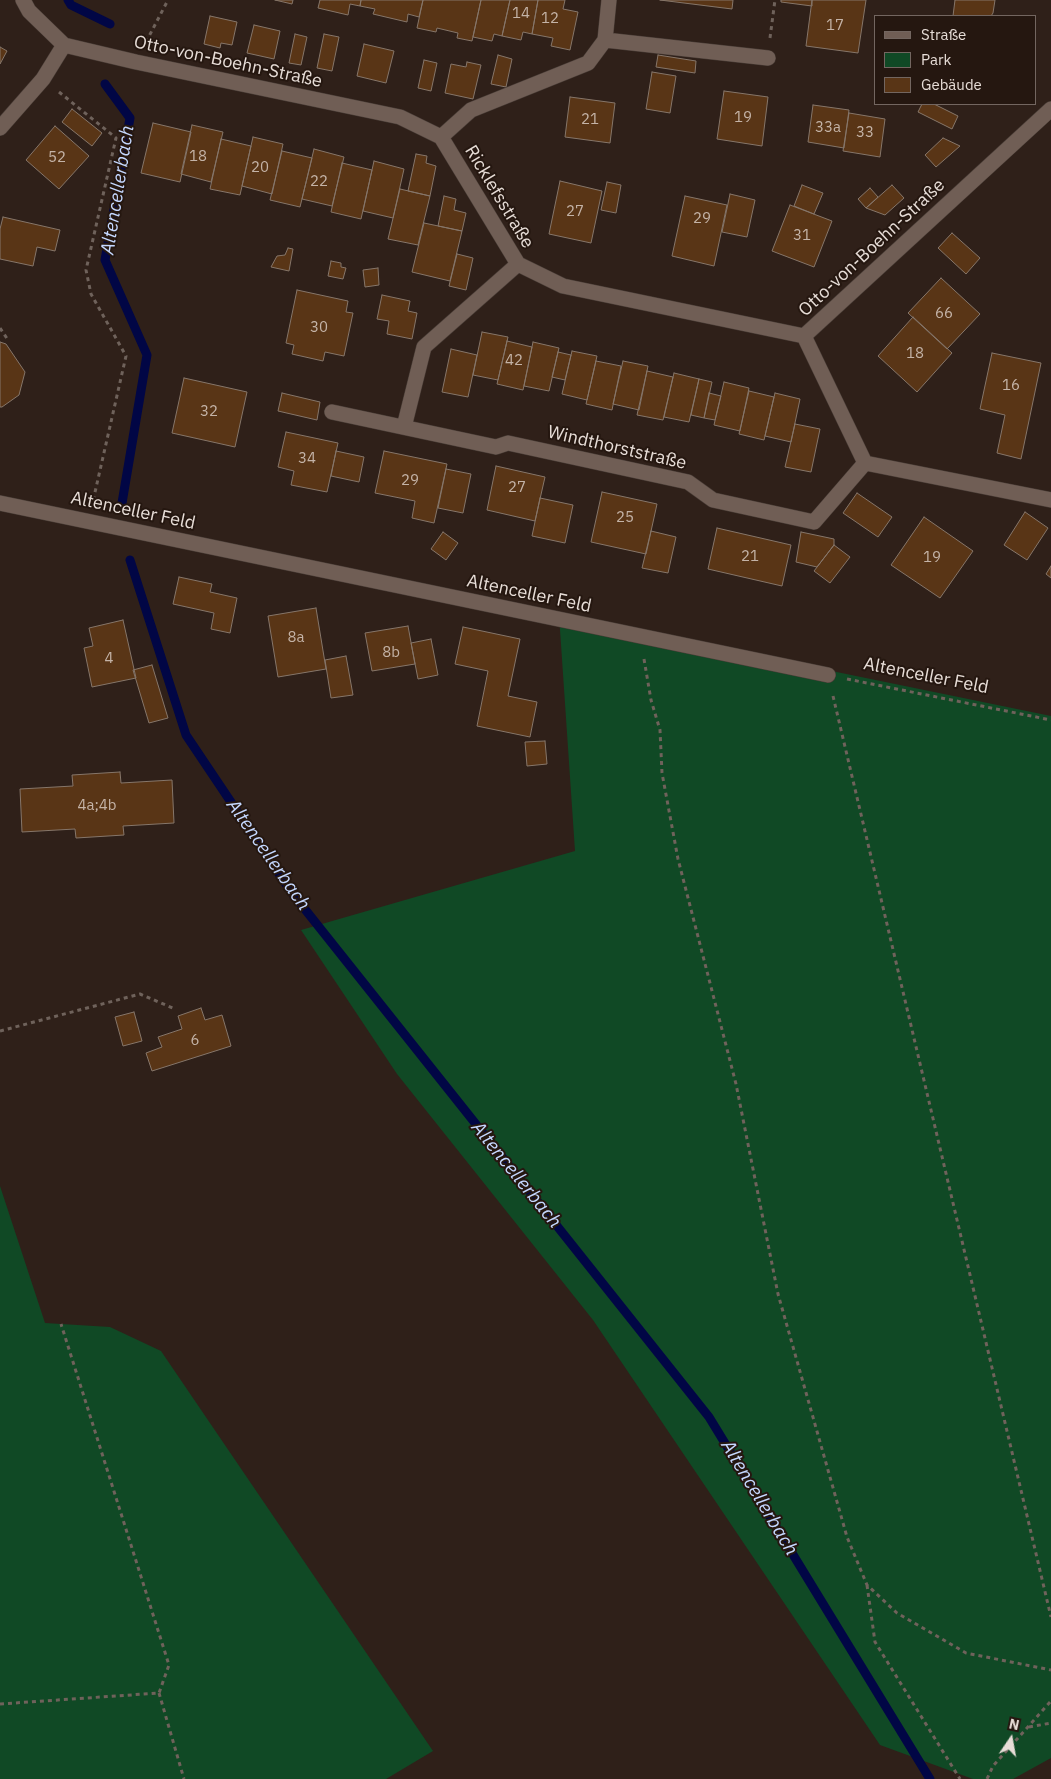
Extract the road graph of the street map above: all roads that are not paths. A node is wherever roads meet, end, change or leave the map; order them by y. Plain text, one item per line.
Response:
1 (23, 0) edge
2 (609, 0) edge
3 (605, 40) junction
4 (64, 46) junction
5 (768, 58) road end
6 (1051, 109) edge
7 (0, 128) edge
8 (441, 137) junction
9 (518, 264) junction
10 (804, 336) junction
11 (332, 412) dead end
12 (404, 427) junction
13 (865, 463) junction
14 (1051, 500) edge
15 (0, 502) edge
16 (828, 675) road end

1 - 4 street
2 - 3 street
3 - 5 street
3 - 8 street, Ricklefsstraße
4 - 7 street
4 - 8 street, Otto-von-Boehn-Straße
6 - 10 street, Otto-von-Boehn-Straße
8 - 9 street, Ricklefsstraße
9 - 10 street, Otto-von-Boehn-Straße
9 - 12 street, Ricklefsstraße
10 - 13 street
11 - 12 street, Windthorststraße
12 - 13 street, Windthorststraße
13 - 14 street
15 - 16 street, Altenceller Feld

